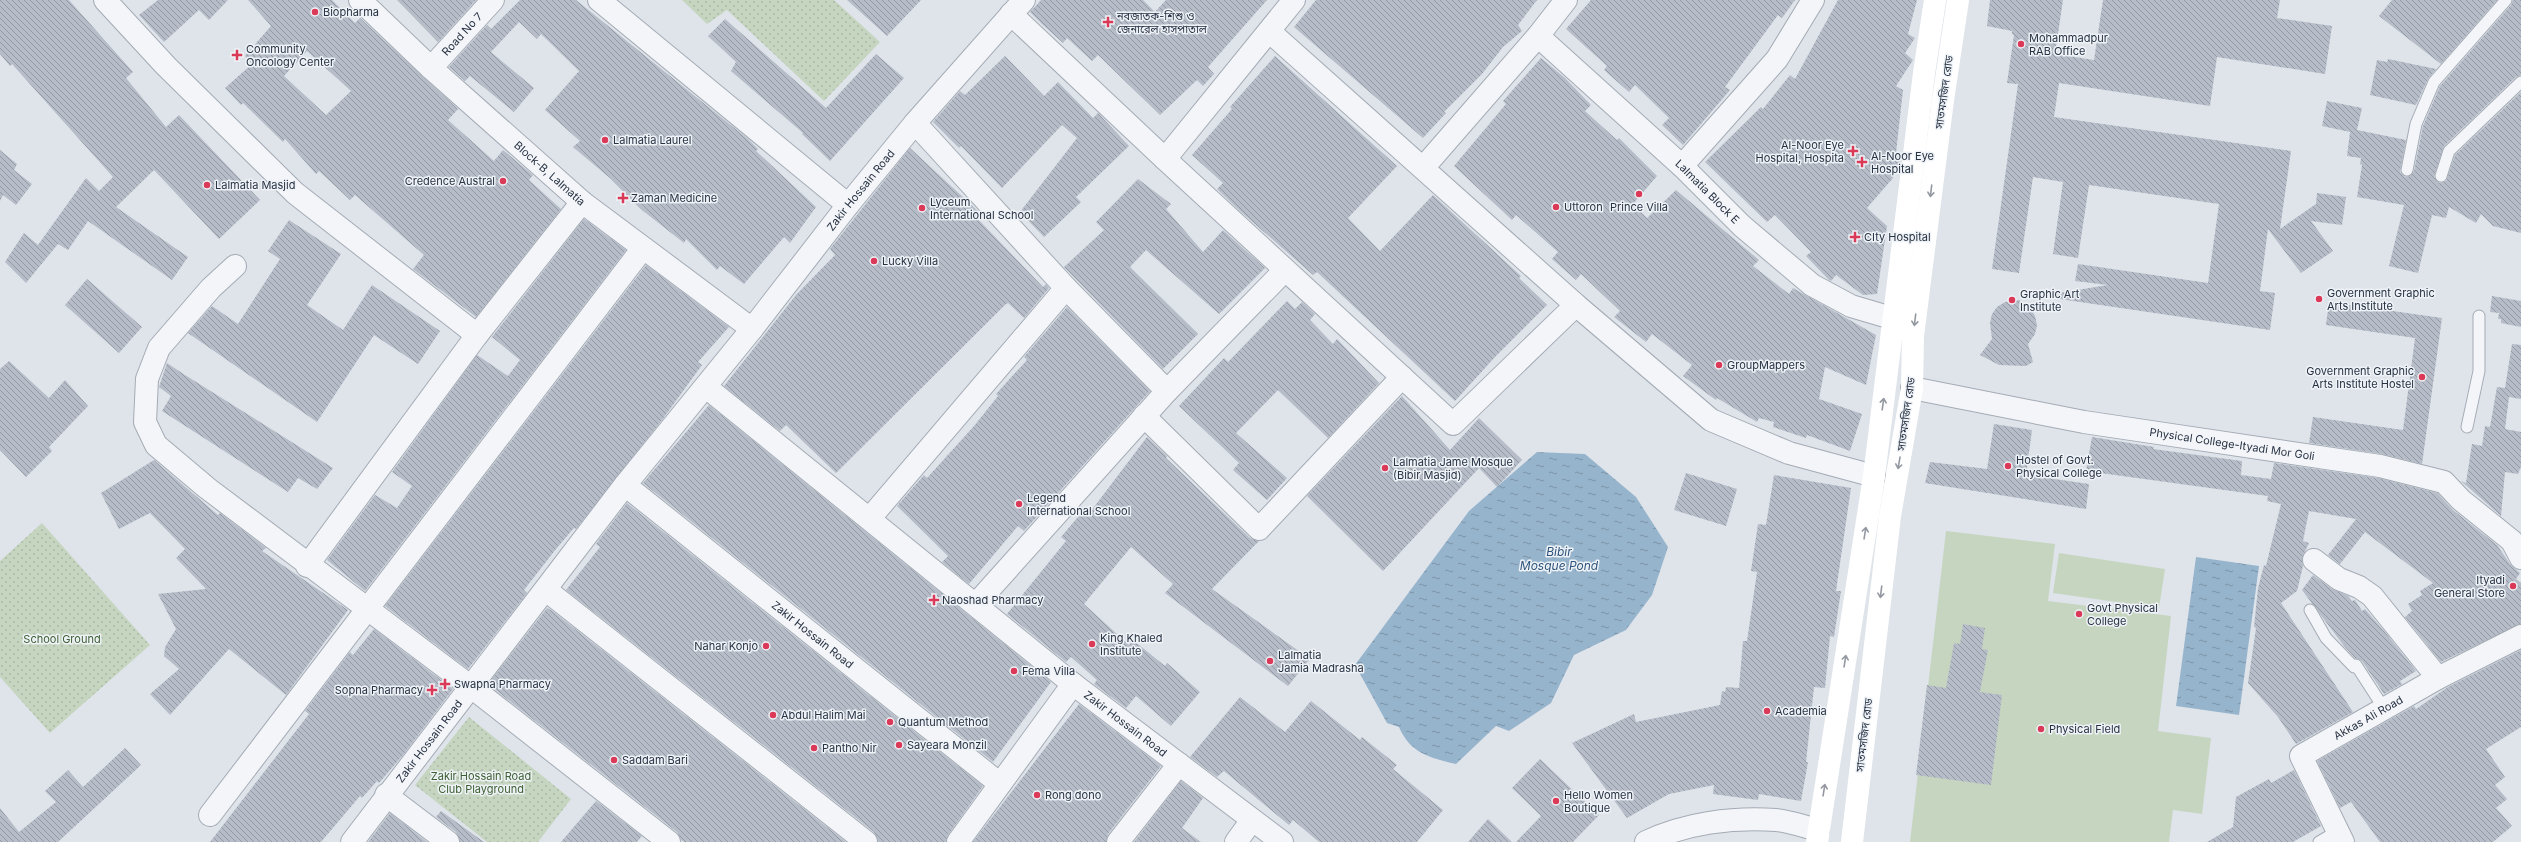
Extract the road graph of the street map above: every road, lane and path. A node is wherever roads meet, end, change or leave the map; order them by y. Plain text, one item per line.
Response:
1 (105, 0) edge
2 (360, 0) edge
3 (493, 0) edge
4 (599, 0) edge
5 (1294, 0) edge
6 (1566, 0) edge
7 (1813, 0) edge
8 (1958, 0) edge
9 (2506, 0) edge
10 (1940, 4) edge
11 (1018, 7) edge
12 (1270, 32) junction
13 (1538, 36) junction
14 (1949, 61) junction
15 (431, 68) junction
16 (1924, 73) junction
17 (2521, 82) edge
18 (915, 123) junction
19 (1165, 159) junction
20 (1682, 166) junction
21 (1423, 168) junction
22 (2407, 170) dead end
23 (2441, 176) dead end
24 (582, 202) junction
25 (848, 205) junction
26 (643, 248) junction
27 (235, 266) dead end
28 (1285, 270) junction
29 (1066, 288) junction
30 (1576, 305) junction
31 (2479, 316) dead end
32 (1895, 319) junction
33 (752, 329) junction
34 (477, 335) junction
35 (1402, 377) junction
36 (706, 388) junction
37 (1912, 388) junction
38 (1167, 391) junction
39 (1144, 416) junction
40 (2467, 427) dead end
41 (1874, 476) junction
42 (625, 485) junction
43 (870, 518) junction
44 (2521, 558) edge
45 (2314, 560) dead end
46 (307, 566) junction
47 (546, 590) junction
48 (976, 604) junction
49 (2310, 610) dead end
50 (366, 611) junction
51 (2521, 636) edge
52 (2438, 678) junction
53 (1073, 684) junction
54 (470, 686) junction
55 (2385, 710) junction
56 (1179, 764) junction
57 (1000, 784) junction
58 (386, 795) junction
59 (210, 815) dead end
60 (1252, 820) junction
61 (1818, 833) edge
62 (2340, 836) edge
63 (1852, 837) edge
64 (352, 842) edge
65 (448, 842) edge
66 (669, 842) edge
67 (866, 842) edge
68 (958, 842) edge
69 (1118, 842) edge
70 (1236, 842) edge
71 (1282, 842) edge
72 (1646, 842) edge
73 (2318, 842) edge

1 - 34 street
2 - 15 street, Block-B, Lalmatia
3 - 15 street, Road No 7
4 - 25 street
5 - 12 street
6 - 13 street
7 - 20 street
8 - 14 main road, সাতমসজিদ রোড
9 - 22 lane
10 - 16 main road, সাতমসজিদ রোড
11 - 18 street, Zakir Hossain Road
11 - 19 street
12 - 19 street
12 - 21 street
13 - 20 street, Lalmatia Block E
13 - 21 street
14 - 16 main road
14 -> 37 main road, সাতমসজিদ রোড
15 - 24 street, Block-B, Lalmatia
16 - 32 main road, সাতমসজিদ রোড
17 - 23 lane
18 - 25 street, Zakir Hossain Road
18 - 29 street
19 - 28 street
20 - 32 street, Lalmatia Block E
21 - 30 street
24 - 26 street, Block-B, Lalmatia
24 - 34 street
25 - 33 street, Zakir Hossain Road
26 - 33 street, Block-B, Lalmatia
26 - 50 street
27 - 46 street
28 - 35 street
28 - 38 street
29 - 38 street
29 - 43 street
30 - 35 street
30 - 41 street
31 - 40 lane
41 -> 32 main road, সাতমসজিদ রোড
33 - 36 street, Zakir Hossain Road
34 - 46 street
35 - 39 street
36 - 42 street, Zakir Hossain Road
36 - 43 street, Zakir Hossain Road
37 - 44 street, Physical College-Ityadi Mor Goli
37 -> 63 main road, সাতমসজিদ রোড
38 - 39 street
39 - 48 street
61 -> 41 main road, সাতমসজিদ রোড
42 - 47 street, Zakir Hossain Road
42 - 57 street, Zakir Hossain Road
43 - 48 street, Zakir Hossain Road
45 - 52 street
46 - 50 street
47 - 54 street, Zakir Hossain Road
47 - 67 street
48 - 53 street, Zakir Hossain Road
49 - 55 lane
50 - 54 street
50 - 59 street
51 - 52 street, Akkas Ali Road
52 - 55 street, Akkas Ali Road
53 - 56 street, Zakir Hossain Road
53 - 57 street, Zakir Hossain Road
54 - 58 street, Zakir Hossain Road
54 - 66 street
55 - 62 street, Akkas Ali Road
56 - 60 street, Zakir Hossain Road
56 - 69 street, Zakir Hossain Road
57 - 68 street, Zakir Hossain Road
58 - 64 street, Zakir Hossain Road
58 - 65 street
60 - 70 street
60 - 71 street, Zakir Hossain Road
61 - 63 main road, সাতমসজিদ রোড
61 - 72 street
62 - 73 lane

